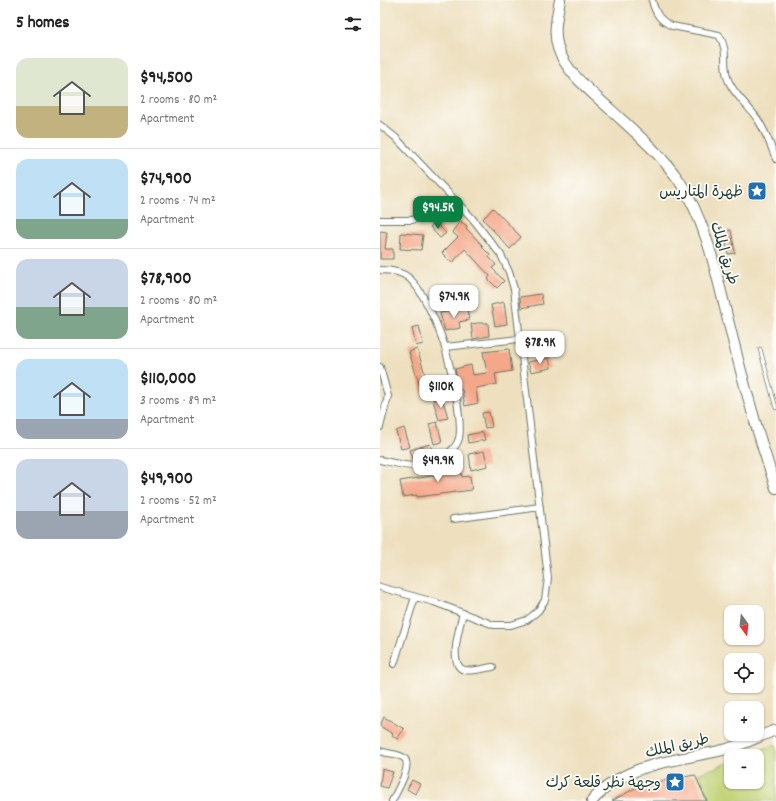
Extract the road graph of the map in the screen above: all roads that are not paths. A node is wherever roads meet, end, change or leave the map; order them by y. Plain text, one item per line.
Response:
1 (560, 0) edge
2 (652, 0) edge
3 (380, 126) edge
4 (776, 159) edge
5 (455, 200) junction
6 (380, 220) edge
7 (380, 270) edge
8 (519, 339) junction
9 (445, 347) junction
10 (760, 350) dead end
11 (380, 367) edge
12 (776, 408) edge
13 (382, 411) edge
14 (380, 427) edge
15 (380, 460) edge
16 (776, 488) edge
17 (540, 507) junction
18 (453, 519) dead end
19 (380, 587) edge
20 (415, 597) junction
21 (462, 613) junction
22 (394, 664) dead end
23 (493, 666) dead end
24 (776, 730) edge
25 (380, 751) edge
26 (392, 801) edge
27 (592, 801) edge

1 - 16 main road, طريق الملك
2 - 4 street
3 - 5 street
5 - 6 street
5 - 8 street
7 - 9 street
8 - 9 street
8 - 17 street
9 - 15 street
10 - 12 lane
11 - 13 street
13 - 14 street
17 - 18 street
17 - 21 street
19 - 20 street
20 - 21 street
20 - 22 street
21 - 23 street
24 - 27 main road, طريق الملك
25 - 26 street

